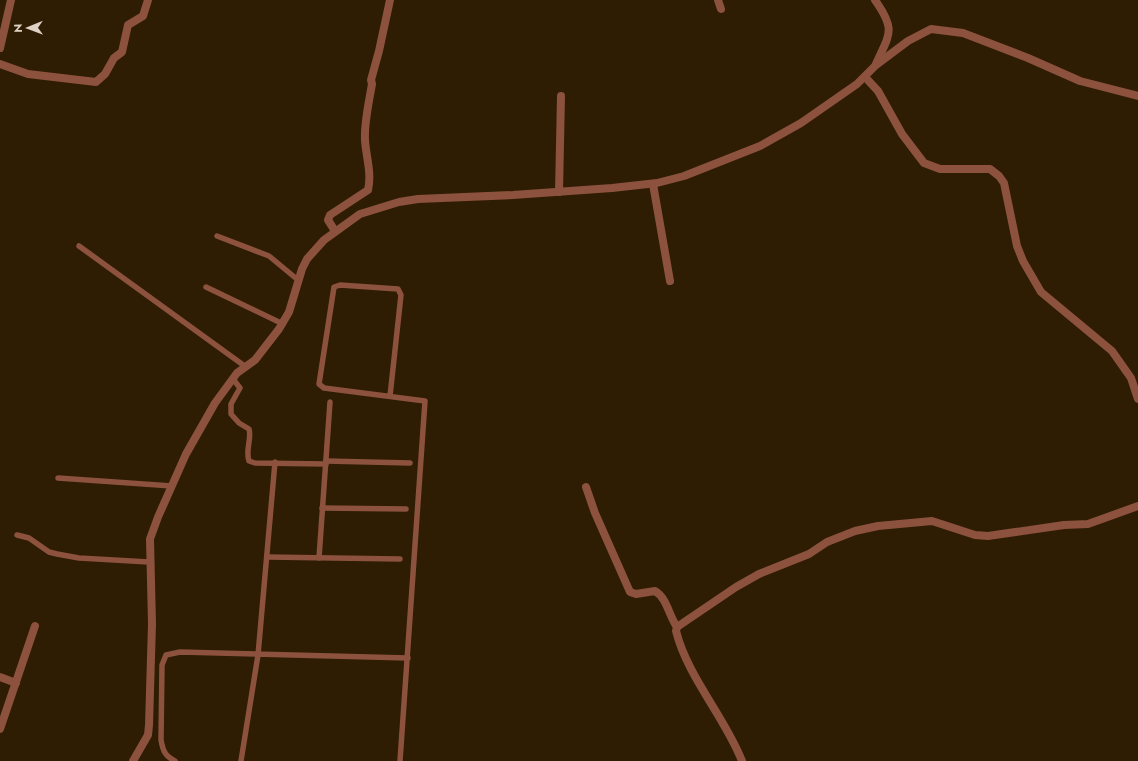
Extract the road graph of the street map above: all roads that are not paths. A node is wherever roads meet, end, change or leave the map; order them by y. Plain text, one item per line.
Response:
1 (11, 0) edge
2 (148, 0) edge
3 (390, 0) edge
4 (718, 0) edge
5 (874, 0) edge
6 (722, 9) dead end
7 (0, 48) edge
8 (0, 64) edge
9 (876, 65) junction
10 (865, 77) junction
11 (561, 96) dead end
12 (1138, 96) edge
13 (653, 184) junction
14 (558, 192) junction
15 (335, 231) junction
16 (217, 236) dead end
17 (79, 246) dead end
18 (298, 280) junction
19 (670, 281) dead end
20 (206, 287) dead end
21 (283, 324) junction
22 (246, 367) junction
23 (233, 379) junction
24 (390, 396) junction
25 (1138, 399) edge
26 (330, 402) dead end
27 (275, 462) junction
28 (326, 462) junction
29 (410, 463) dead end
30 (58, 478) dead end
31 (172, 486) junction
32 (586, 487) dead end
33 (1138, 506) edge
34 (322, 508) junction
35 (406, 509) dead end
36 (17, 535) dead end
37 (267, 557) junction
38 (319, 558) junction
39 (400, 559) dead end
40 (149, 562) junction
41 (35, 626) dead end
42 (677, 627) junction
43 (258, 655) junction
44 (408, 658) junction
45 (0, 678) edge
46 (16, 683) junction
47 (0, 729) edge
48 (134, 761) edge
49 (175, 761) edge
50 (242, 761) edge
51 (400, 761) edge
52 (742, 761) edge

1 - 7 street
2 - 8 street
3 - 15 street
4 - 6 street
5 - 9 street
9 - 10 street
9 - 12 street
10 - 13 street
10 - 25 street
11 - 14 street
13 - 14 street
13 - 19 street
14 - 15 street
15 - 18 street
16 - 18 lane
17 - 22 lane
18 - 21 street
20 - 21 lane
21 - 22 street
22 - 23 street
23 - 27 lane
23 - 31 street
24 - 24 lane
24 - 44 lane
26 - 28 lane
27 - 28 lane
27 - 37 lane
28 - 29 lane
28 - 34 lane
30 - 31 lane
31 - 40 street
32 - 42 street
33 - 42 street
34 - 35 lane
34 - 38 lane
36 - 40 lane
37 - 38 lane
37 - 43 lane
38 - 39 lane
40 - 48 street
41 - 46 street
42 - 52 street
43 - 44 lane
43 - 49 lane
43 - 50 lane
44 - 51 lane
45 - 46 street
46 - 47 street

